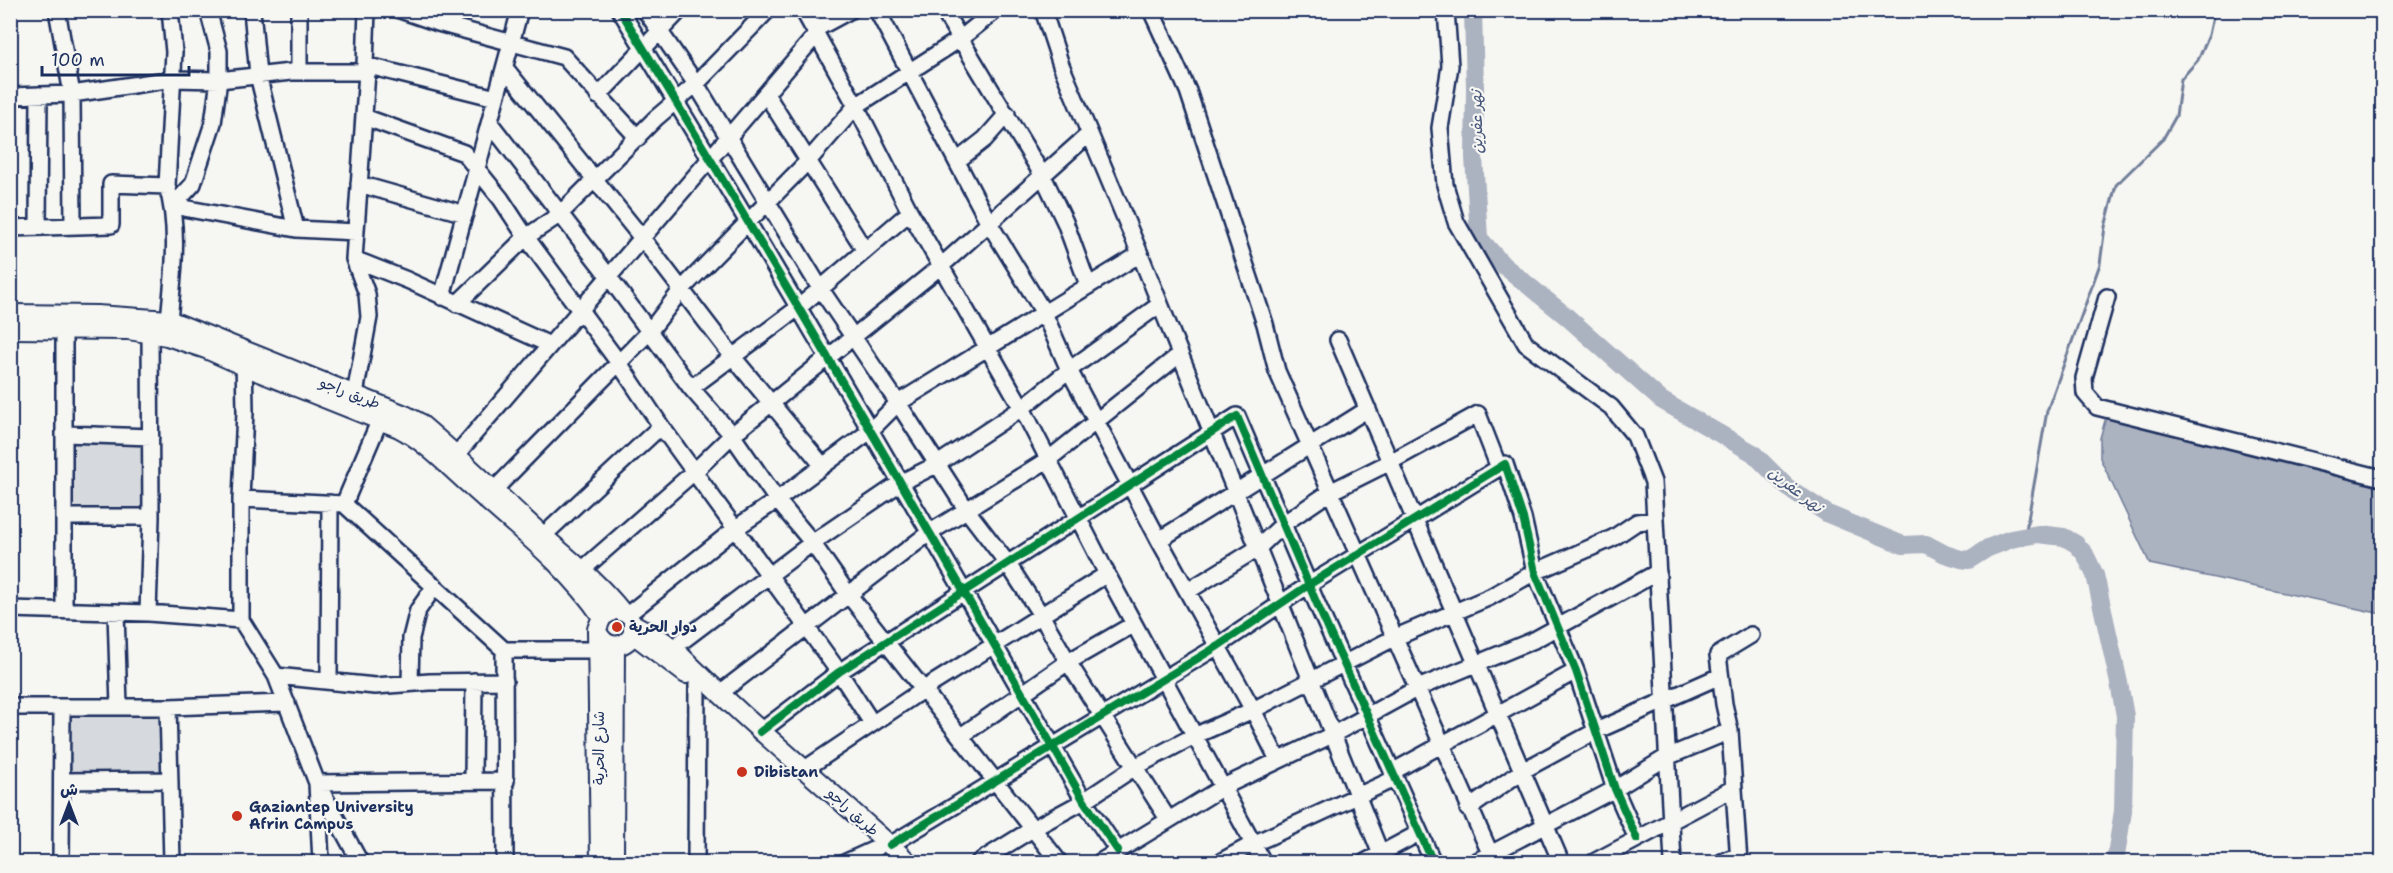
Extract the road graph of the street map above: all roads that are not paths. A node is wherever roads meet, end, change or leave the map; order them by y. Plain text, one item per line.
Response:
1 (57, 10) edge
2 (170, 10) edge
3 (208, 10) edge
4 (252, 10) edge
5 (299, 10) edge
6 (367, 10) edge
7 (400, 10) edge
8 (520, 10) edge
9 (620, 10) edge
10 (645, 10) edge
11 (680, 10) edge
12 (768, 10) edge
13 (804, 10) edge
14 (851, 10) edge
15 (877, 10) edge
16 (943, 10) edge
17 (996, 10) edge
18 (1043, 10) edge
19 (1151, 10) edge
20 (1446, 10) edge
21 (660, 31) junction
22 (815, 33) junction
23 (960, 39) junction
24 (510, 44) junction
25 (644, 50) junction
26 (366, 68) junction
27 (505, 68) junction
28 (299, 72) junction
29 (910, 72) junction
30 (258, 75) junction
31 (173, 79) junction
32 (219, 80) junction
33 (696, 84) junction
34 (72, 94) junction
35 (766, 94) junction
36 (39, 95) junction
37 (10, 96) edge
38 (598, 96) junction
39 (496, 98) junction
40 (676, 100) junction
41 (856, 106) junction
42 (1006, 114) junction
43 (364, 117) junction
44 (490, 123) junction
45 (1089, 134) junction
46 (638, 138) junction
47 (727, 138) junction
48 (710, 158) junction
49 (809, 160) junction
50 (957, 161) junction
51 (477, 170) junction
52 (1043, 176) junction
53 (594, 180) junction
54 (359, 184) junction
55 (167, 186) junction
56 (768, 202) junction
57 (173, 206) junction
58 (910, 212) junction
59 (465, 214) junction
60 (560, 214) junction
61 (748, 223) junction
62 (989, 223) junction
63 (73, 226) junction
64 (38, 227) junction
65 (10, 228) edge
66 (296, 229) junction
67 (356, 232) junction
68 (526, 237) junction
69 (642, 238) junction
70 (864, 249) junction
71 (1140, 254) junction
72 (354, 259) junction
73 (941, 266) junction
74 (609, 277) junction
75 (1088, 285) junction
76 (820, 288) junction
77 (682, 289) junction
78 (442, 297) junction
79 (2107, 297) dead end
80 (457, 304) junction
81 (1159, 305) junction
82 (798, 308) junction
83 (580, 311) junction
84 (1044, 313) junction
85 (10, 314) edge
86 (169, 320) junction
87 (10, 329) edge
88 (64, 330) junction
89 (650, 332) junction
90 (150, 333) junction
91 (853, 338) junction
92 (1338, 340) dead end
93 (550, 345) junction
94 (988, 349) junction
95 (1179, 355) junction
96 (734, 357) junction
97 (244, 358) junction
98 (828, 358) junction
99 (620, 363) junction
100 (1069, 370) junction
101 (691, 388) junction
102 (355, 394) junction
103 (898, 403) junction
104 (773, 404) junction
105 (1022, 408) junction
106 (1368, 409) junction
107 (382, 413) junction
108 (1096, 422) junction
109 (661, 426) junction
110 (870, 431) junction
111 (1210, 433) junction
112 (65, 434) junction
113 (732, 435) junction
114 (151, 437) junction
115 (1311, 445) junction
116 (456, 455) junction
117 (1049, 459) junction
118 (1390, 462) junction
119 (936, 465) junction
120 (823, 466) junction
121 (1499, 468) junction
122 (695, 471) junction
123 (1262, 475) junction
124 (2382, 478) edge
125 (900, 483) junction
126 (1130, 485) junction
127 (495, 489) junction
128 (1235, 492) junction
129 (1330, 492) junction
130 (241, 500) junction
131 (777, 500) junction
132 (337, 503) junction
133 (966, 509) junction
134 (64, 517) junction
135 (151, 517) junction
136 (1079, 518) junction
137 (1415, 520) junction
138 (1655, 520) junction
139 (1283, 524) junction
140 (736, 528) junction
141 (929, 533) junction
142 (543, 536) junction
143 (1159, 540) junction
144 (812, 543) junction
145 (1258, 548) junction
146 (1358, 556) junction
147 (1008, 564) junction
148 (582, 570) junction
149 (1535, 572) junction
150 (1658, 572) junction
151 (1107, 574) junction
152 (768, 575) junction
153 (1310, 584) junction
154 (435, 586) junction
155 (1188, 591) junction
156 (964, 592) junction
157 (848, 594) junction
158 (1280, 605) junction
159 (10, 609) edge
160 (64, 609) junction
161 (1454, 611) junction
162 (116, 612) junction
163 (148, 613) junction
164 (1041, 615) junction
165 (241, 620) junction
166 (629, 621) junction
167 (1134, 624) junction
168 (1558, 626) junction
169 (805, 627) junction
170 (1751, 635) dead end
171 (603, 637) junction
172 (1394, 638) junction
173 (887, 642) junction
174 (994, 644) junction
175 (1218, 646) junction
176 (672, 648) junction
177 (504, 650) junction
178 (1068, 662) junction
179 (1343, 664) junction
180 (1476, 664) junction
181 (1576, 670) junction
182 (839, 672) junction
183 (276, 676) junction
184 (1720, 676) junction
185 (1164, 678) junction
186 (1311, 679) junction
187 (329, 681) junction
188 (474, 681) junction
189 (505, 681) junction
190 (410, 683) junction
191 (697, 684) junction
192 (1418, 688) junction
193 (924, 689) junction
194 (1022, 692) junction
195 (720, 693) junction
196 (1664, 700) junction
197 (287, 703) junction
198 (10, 707) edge
199 (62, 707) junction
200 (119, 707) junction
201 (168, 707) junction
202 (1253, 710) junction
203 (1497, 714) junction
204 (1103, 716) junction
205 (1367, 716) junction
206 (872, 723) junction
207 (1596, 731) junction
208 (1730, 731) junction
209 (760, 732) junction
210 (1332, 735) junction
211 (961, 736) junction
212 (1194, 736) junction
213 (1443, 744) junction
214 (1052, 745) junction
215 (1667, 757) junction
216 (1278, 760) junction
217 (1135, 767) junction
218 (805, 769) junction
219 (1522, 771) junction
220 (1393, 775) junction
221 (170, 780) junction
222 (62, 781) junction
223 (473, 781) junction
224 (506, 781) junction
225 (995, 781) junction
226 (316, 783) junction
227 (1223, 787) junction
228 (1615, 789) junction
229 (1732, 789) junction
230 (1357, 797) junction
231 (1084, 801) junction
232 (1468, 808) junction
233 (607, 810) junction
234 (1168, 819) junction
235 (1671, 821) junction
236 (1545, 824) junction
237 (1034, 828) junction
238 (1419, 833) junction
239 (1637, 839) junction
240 (1253, 844) junction
241 (1118, 851) junction
242 (887, 852) edge
243 (1492, 858) edge
244 (1382, 859) edge
245 (1739, 859) edge
246 (61, 862) edge
247 (172, 862) edge
248 (321, 862) edge
249 (360, 862) edge
250 (505, 862) edge
251 (600, 862) edge
252 (614, 862) edge
253 (696, 862) edge
254 (846, 862) edge
255 (908, 862) edge
256 (980, 862) edge
257 (1059, 862) edge
258 (1100, 862) edge
259 (1220, 862) edge
260 (1263, 862) edge
261 (1365, 862) edge
262 (1433, 862) edge
263 (1475, 862) edge
264 (1561, 862) edge
265 (1594, 862) edge
266 (1673, 862) edge
267 (1722, 862) edge

1 - 34 street
2 - 31 street
3 - 32 street
4 - 30 street
5 - 28 street
6 - 26 street
7 - 24 street
8 - 24 street
9 - 25 street
10 - 21 street
11 - 21 street
12 - 33 street
13 - 22 street
14 - 22 street
15 - 29 street
16 - 23 street
17 - 23 street
18 - 45 street
19 - 115 street
20 - 138 street
21 - 25 street
21 - 33 street
22 - 35 street
22 - 41 street
23 - 29 street
23 - 42 street
24 - 27 street
24 - 38 street
25 - 38 street
25 - 40 street
26 - 28 street
26 - 39 street
26 - 43 street
27 - 39 street
27 - 53 street
28 - 30 street
29 - 41 street
29 - 50 street
30 - 32 street
30 - 66 street
31 - 32 street
31 - 34 street
31 - 55 street
32 - 57 street
33 - 40 street
33 - 47 street
34 - 36 street
34 - 63 street
35 - 47 street
35 - 49 street
36 - 37 street
36 - 64 street
38 - 46 street
39 - 44 street
40 - 46 street
40 - 48 street
41 - 49 street
41 - 58 street
42 - 50 street
42 - 52 street
43 - 51 street
43 - 54 street
44 - 51 street
44 - 60 street
45 - 52 street
45 - 71 street
46 - 53 street
47 - 48 street
47 - 56 street
48 - 61 street
48 - 69 street
49 - 56 street
49 - 70 street
50 - 62 street
51 - 59 street
51 - 68 street
52 - 62 street
52 - 75 street
53 - 60 street
53 - 69 street
54 - 59 street
54 - 67 street
55 - 57 street
55 - 63 street
56 - 61 street
56 - 76 street
57 - 66 street
57 - 86 street
58 - 70 street
58 - 73 street
59 - 78 street
60 - 68 street
60 - 74 street
61 - 77 street
61 - 82 street
62 - 73 street
62 - 84 street
63 - 64 street
64 - 65 street
66 - 67 street
67 - 72 street
68 - 80 street
68 - 83 street
69 - 74 street
69 - 77 street
70 - 76 street
71 - 75 street
71 - 81 street
72 - 78 street
72 - 102 street
73 - 91 street
73 - 94 street
74 - 83 street
74 - 89 street
75 - 84 street
76 - 82 street
76 - 91 street
77 - 89 street
77 - 96 street
78 - 80 street
79 - 124 street
80 - 93 street
81 - 95 street
81 - 100 street
82 - 96 street
82 - 98 street
83 - 93 street
83 - 99 street
84 - 94 street
84 - 100 street
85 - 86 main road, طريق راجو
86 - 97 main road, طريق راجو
87 - 88 main road, طريق راجو
88 - 90 main road, طريق راجو
88 - 112 street
89 - 99 street
89 - 101 street
90 - 97 main road, طريق راجو
90 - 114 street
91 - 98 street
91 - 103 street
92 - 106 street
93 - 116 street
94 - 103 street
94 - 105 street
95 - 108 street
95 - 111 street
96 - 101 street
96 - 104 street
97 - 102 main road, طريق راجو
97 - 107 main road, طريق راجو
97 - 130 street
98 - 104 street
98 - 110 street
99 - 109 street
99 - 127 street
100 - 105 street
100 - 108 street
101 - 113 street
102 - 107 main road, طريق راجو
103 - 110 street
103 - 119 street
104 - 113 street
104 - 120 street
105 - 117 street
105 - 119 street
106 - 115 street
106 - 118 street
107 - 116 main road, طريق راجو
107 - 132 street
107 - 171 main road, طريق راجو
108 - 117 street
108 - 126 street
109 - 122 street
109 - 142 street
110 - 120 street
110 - 125 street
111 - 123 street
111 - 126 street
111 - 128 street
112 - 114 street
112 - 134 street
113 - 122 street
113 - 131 street
114 - 135 street
115 - 123 street
115 - 129 street
116 - 127 main road, طريق راجو
117 - 133 street
117 - 136 street
118 - 121 street
118 - 129 street
118 - 137 street
119 - 125 street
119 - 133 street
120 - 131 street
121 - 137 street
121 - 149 street
122 - 140 street
122 - 148 street
123 - 128 street
123 - 139 street
125 - 141 street
125 - 144 street
126 - 136 street
126 - 143 street
127 - 142 main road, طريق راجو
128 - 143 street
128 - 145 street
129 - 139 street
129 - 146 street
130 - 132 street
130 - 165 street
131 - 140 street
131 - 144 street
132 - 154 street
132 - 187 street
133 - 141 street
133 - 147 street
134 - 135 street
134 - 160 street
135 - 163 street
136 - 147 street
136 - 151 street
137 - 146 street
137 - 161 street
138 - 149 street
138 - 150 street
139 - 145 street
139 - 153 street
140 - 152 street
140 - 166 street
141 - 156 street
141 - 157 street
142 - 148 main road, طريق راجو
143 - 155 street
144 - 152 street
144 - 157 street
145 - 155 street
145 - 158 street
146 - 153 street
146 - 172 street
147 - 156 street
147 - 164 street
148 - 166 main road, طريق راجو
149 - 161 street
149 - 168 street
150 - 168 street
150 - 196 street
151 - 164 street
151 - 167 street
152 - 169 street
152 - 176 street
153 - 158 street
153 - 179 street
154 - 177 street
154 - 190 street
155 - 175 street
156 - 173 street
156 - 174 street
157 - 169 street
157 - 173 street
158 - 175 street
158 - 186 street
159 - 160 street
160 - 162 street
161 - 172 street
161 - 180 street
162 - 163 street
162 - 200 street
163 - 165 street
164 - 174 street
164 - 178 street
165 - 183 street
166 - 171 main road
166 - 171 main road
166 - 176 main road, طريق راجو
166 - 191 main road, طريق راجو
167 - 178 street
167 - 185 street
168 - 180 street
168 - 181 street
169 - 182 street
169 - 195 street
170 - 184 street
171 - 177 street
171 - 233 main road, شارع الحرية
172 - 179 street
172 - 192 street
173 - 182 street
173 - 193 street
174 - 193 street
174 - 194 street
175 - 185 street
175 - 202 street
176 - 195 main road, طريق راجو
177 - 189 street
178 - 194 street
178 - 204 street
179 - 186 street
179 - 205 street
180 - 192 street
180 - 203 street
181 - 203 street
181 - 207 street
182 - 206 street
182 - 209 street
183 - 187 street
183 - 197 street
184 - 196 street
184 - 208 street
185 - 204 street
185 - 212 street
186 - 202 street
186 - 210 street
187 - 190 street
188 - 189 street
188 - 190 street
188 - 223 street
189 - 224 street
191 - 242 main road, طريق راجو
191 - 253 street
192 - 205 street
192 - 213 street
193 - 206 street
193 - 211 street
194 - 211 street
194 - 214 street
195 - 209 main road, طريق راجو
196 - 207 street
196 - 215 street
197 - 201 street
197 - 226 street
198 - 199 street
199 - 200 street
199 - 222 street
200 - 201 street
201 - 221 street
202 - 212 street
202 - 216 street
203 - 213 street
203 - 219 street
204 - 214 street
204 - 217 street
205 - 210 street
205 - 220 street
206 - 218 street
207 - 219 street
207 - 228 street
208 - 215 street
208 - 229 street
209 - 218 main road, طريق راجو
210 - 216 street
210 - 230 street
211 - 225 street
212 - 217 street
212 - 227 street
213 - 220 street
213 - 232 street
214 - 225 street
214 - 231 street
215 - 228 street
215 - 235 street
216 - 227 street
217 - 231 street
217 - 234 street
218 - 242 main road, طريق راجو
219 - 232 street
219 - 236 street
220 - 230 street
220 - 238 street
221 - 222 street
221 - 247 street
222 - 246 street
223 - 224 street
223 - 226 street
224 - 250 street
225 - 237 street
225 - 242 street
226 - 248 street
226 - 249 street
227 - 234 street
227 - 240 street
228 - 236 street
228 - 239 street
229 - 235 street
229 - 245 street
230 - 240 street
230 - 244 street
231 - 237 street
231 - 241 street
232 - 243 street
233 - 251 main road, شارع الحرية
233 - 252 main road, شارع الحرية
234 - 241 street
235 - 239 street
235 - 266 street
236 - 243 street
236 - 264 street
237 - 256 street
237 - 257 street
238 - 244 street
238 - 262 street
239 - 265 street
240 - 259 street
240 - 260 street
241 - 258 street
242 - 254 street
242 - 255 main road, طريق راجو
243 - 263 street
244 - 261 street
245 - 267 street

